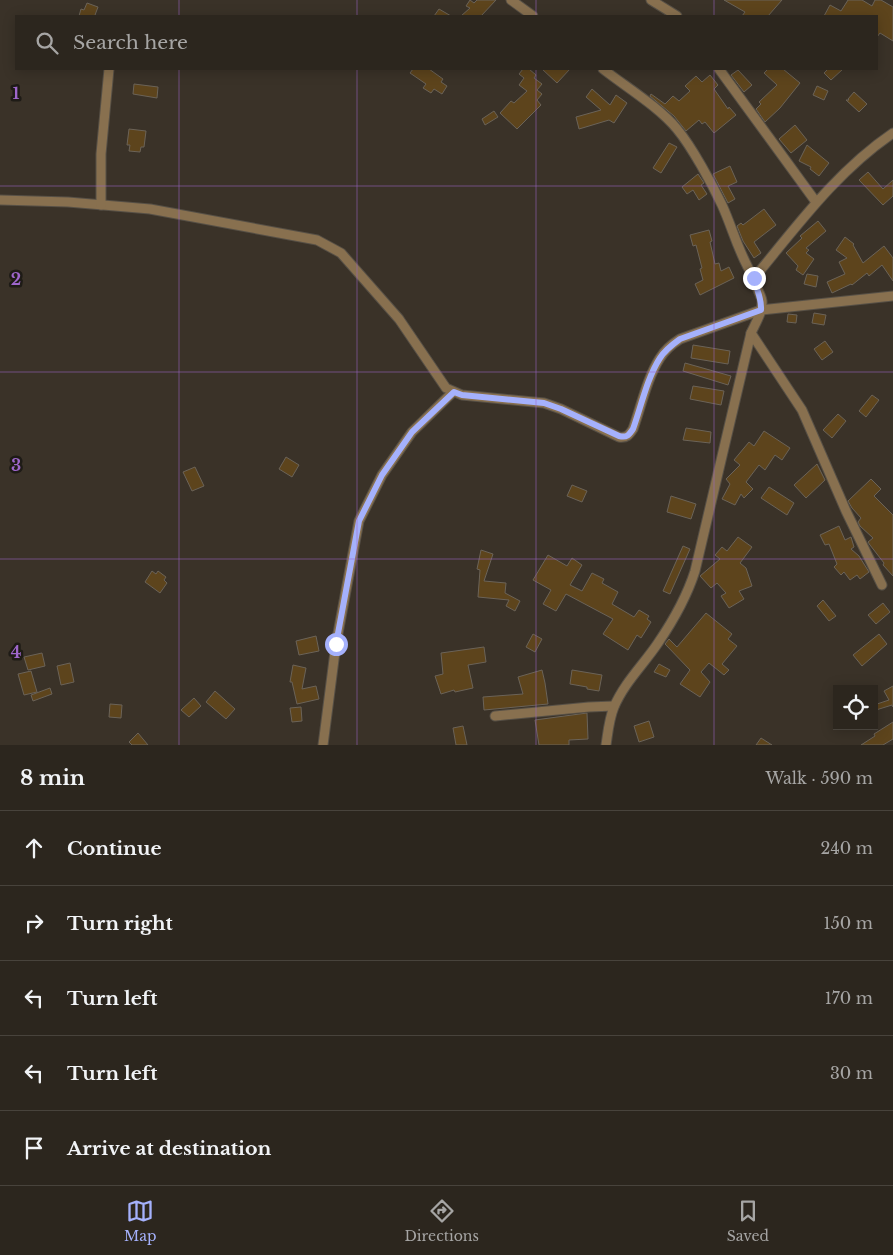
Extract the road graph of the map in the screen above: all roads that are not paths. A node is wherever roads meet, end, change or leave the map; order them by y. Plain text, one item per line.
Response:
1 (511, 0) edge
2 (651, 0) edge
3 (532, 15) edge
4 (675, 15) edge
5 (109, 70) edge
6 (604, 70) edge
7 (720, 70) edge
8 (893, 133) edge
9 (0, 200) edge
10 (816, 202) junction
11 (101, 205) junction
12 (754, 278) junction
13 (893, 296) edge
14 (761, 310) junction
15 (752, 333) junction
16 (454, 392) junction
17 (882, 585) dead end
18 (614, 706) junction
19 (495, 716) dead end
20 (323, 745) edge
21 (606, 745) edge

1 - 3 street
2 - 4 street
5 - 11 street
6 - 12 street
7 - 10 street
8 - 10 street
9 - 11 street
10 - 12 street
11 - 16 street
12 - 14 street
13 - 14 street
14 - 15 street
14 - 16 street
15 - 17 street
15 - 18 street
16 - 20 street
18 - 19 street
18 - 21 street

